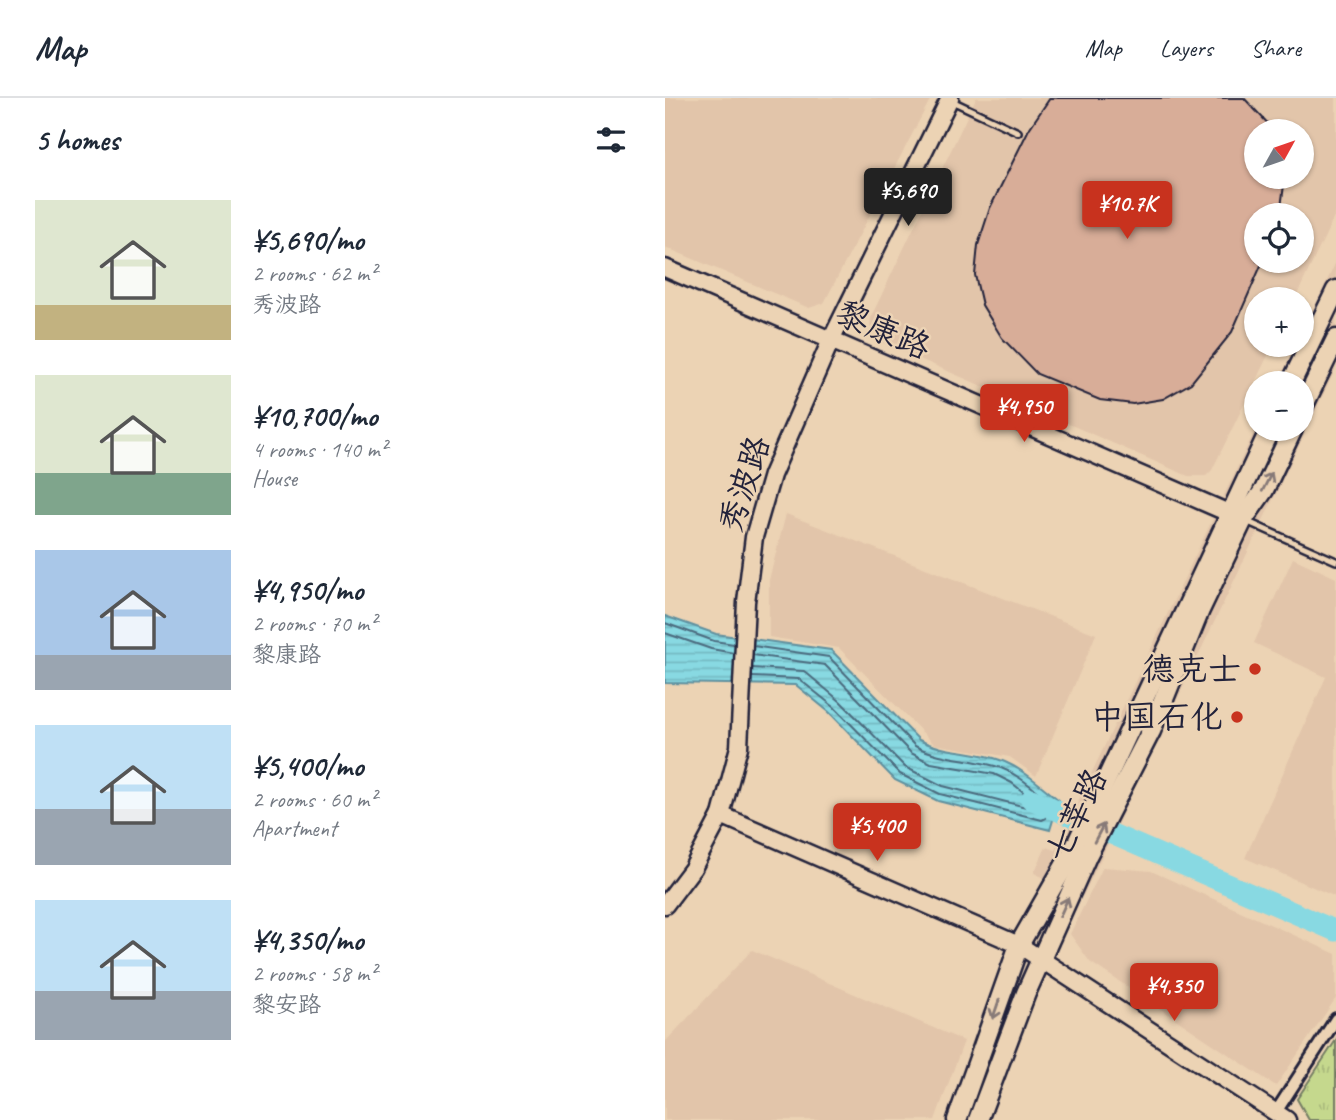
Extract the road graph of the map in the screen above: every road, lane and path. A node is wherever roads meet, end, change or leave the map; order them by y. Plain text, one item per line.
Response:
1 (949, 99) edge
2 (1018, 132) dead end
3 (665, 268) edge
4 (1336, 290) edge
5 (1336, 338) edge
6 (831, 340) junction
7 (1297, 371) edge
8 (1314, 384) edge
9 (1266, 441) edge
10 (1287, 441) edge
11 (1237, 517) junction
12 (1336, 561) edge
13 (721, 815) junction
14 (1080, 854) junction
15 (665, 905) edge
16 (1019, 945) junction
17 (1041, 957) junction
18 (1336, 1019) edge
19 (1279, 1117) edge
20 (957, 1120) edge
21 (978, 1120) edge

1 - 2 lane
1 - 6 street, 秀波路
3 - 6 street, 黎康路
4 - 7 main road
5 - 8 main road
6 - 11 street, 黎康路
6 - 13 street, 秀波路
9 - 11 main road, 七莘路
11 -> 10 main road, 七莘路
11 - 12 lane
11 - 14 main road, 七莘路
13 - 15 street, 秀波路
13 - 16 street
14 - 16 main road, 七莘路
17 -> 14 main road, 七莘路
16 - 17 street
16 -> 20 main road, 七莘路
17 - 19 street
17 - 21 main road, 七莘路
18 - 19 street

